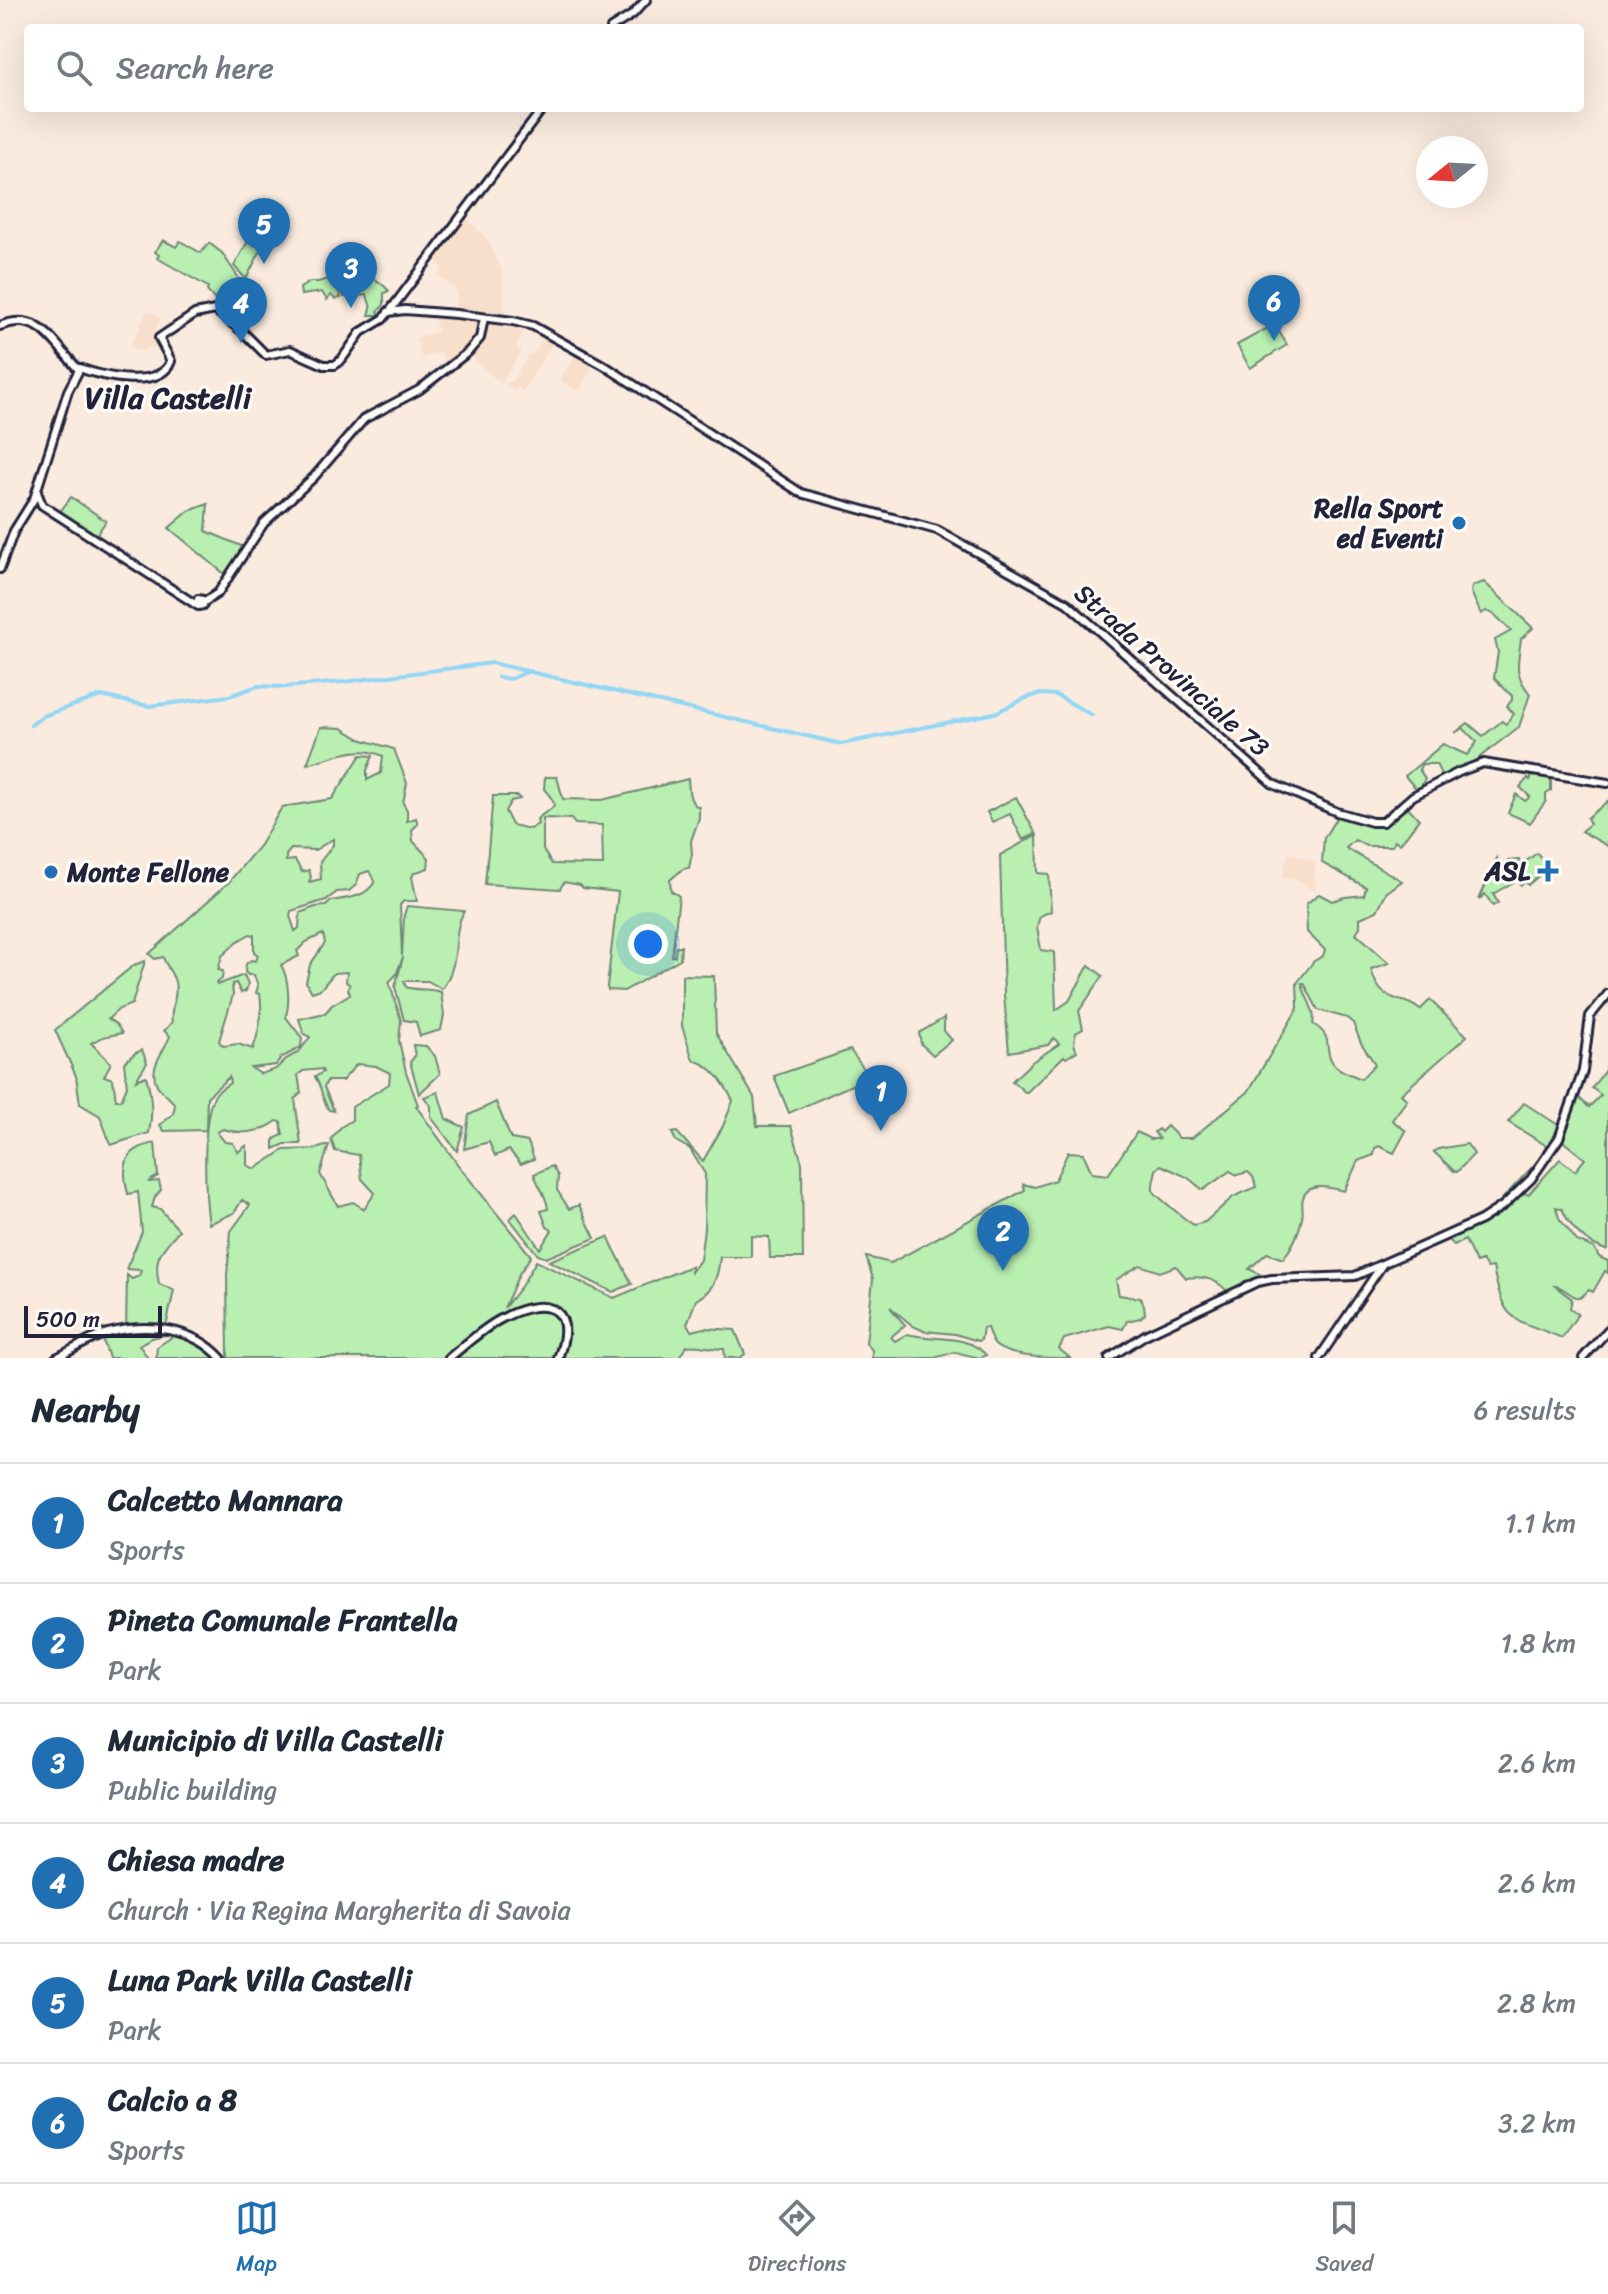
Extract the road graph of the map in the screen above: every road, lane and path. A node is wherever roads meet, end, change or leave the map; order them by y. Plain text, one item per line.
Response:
1 (646, 0) edge
2 (617, 24) edge
3 (540, 112) edge
4 (398, 306) junction
5 (0, 326) edge
6 (483, 326) junction
7 (78, 368) junction
8 (37, 501) junction
9 (0, 569) edge
10 (1608, 783) edge
11 (1608, 994) edge
12 (1384, 1263) junction
13 (1608, 1330) edge
14 (56, 1358) edge
15 (221, 1358) edge
16 (449, 1358) edge
17 (558, 1358) edge
18 (1109, 1358) edge
19 (1319, 1358) edge
20 (1583, 1358) edge

1 - 2 main road
3 - 4 main road
4 - 6 main road
4 - 7 main road
5 - 7 main road
6 - 8 main road
6 - 10 main road, Strada Provinciale 73
7 - 8 main road
8 - 9 main road
11 - 12 main road
12 - 18 main road
12 - 19 main road
13 - 20 main road
14 - 15 main road
16 - 17 main road

